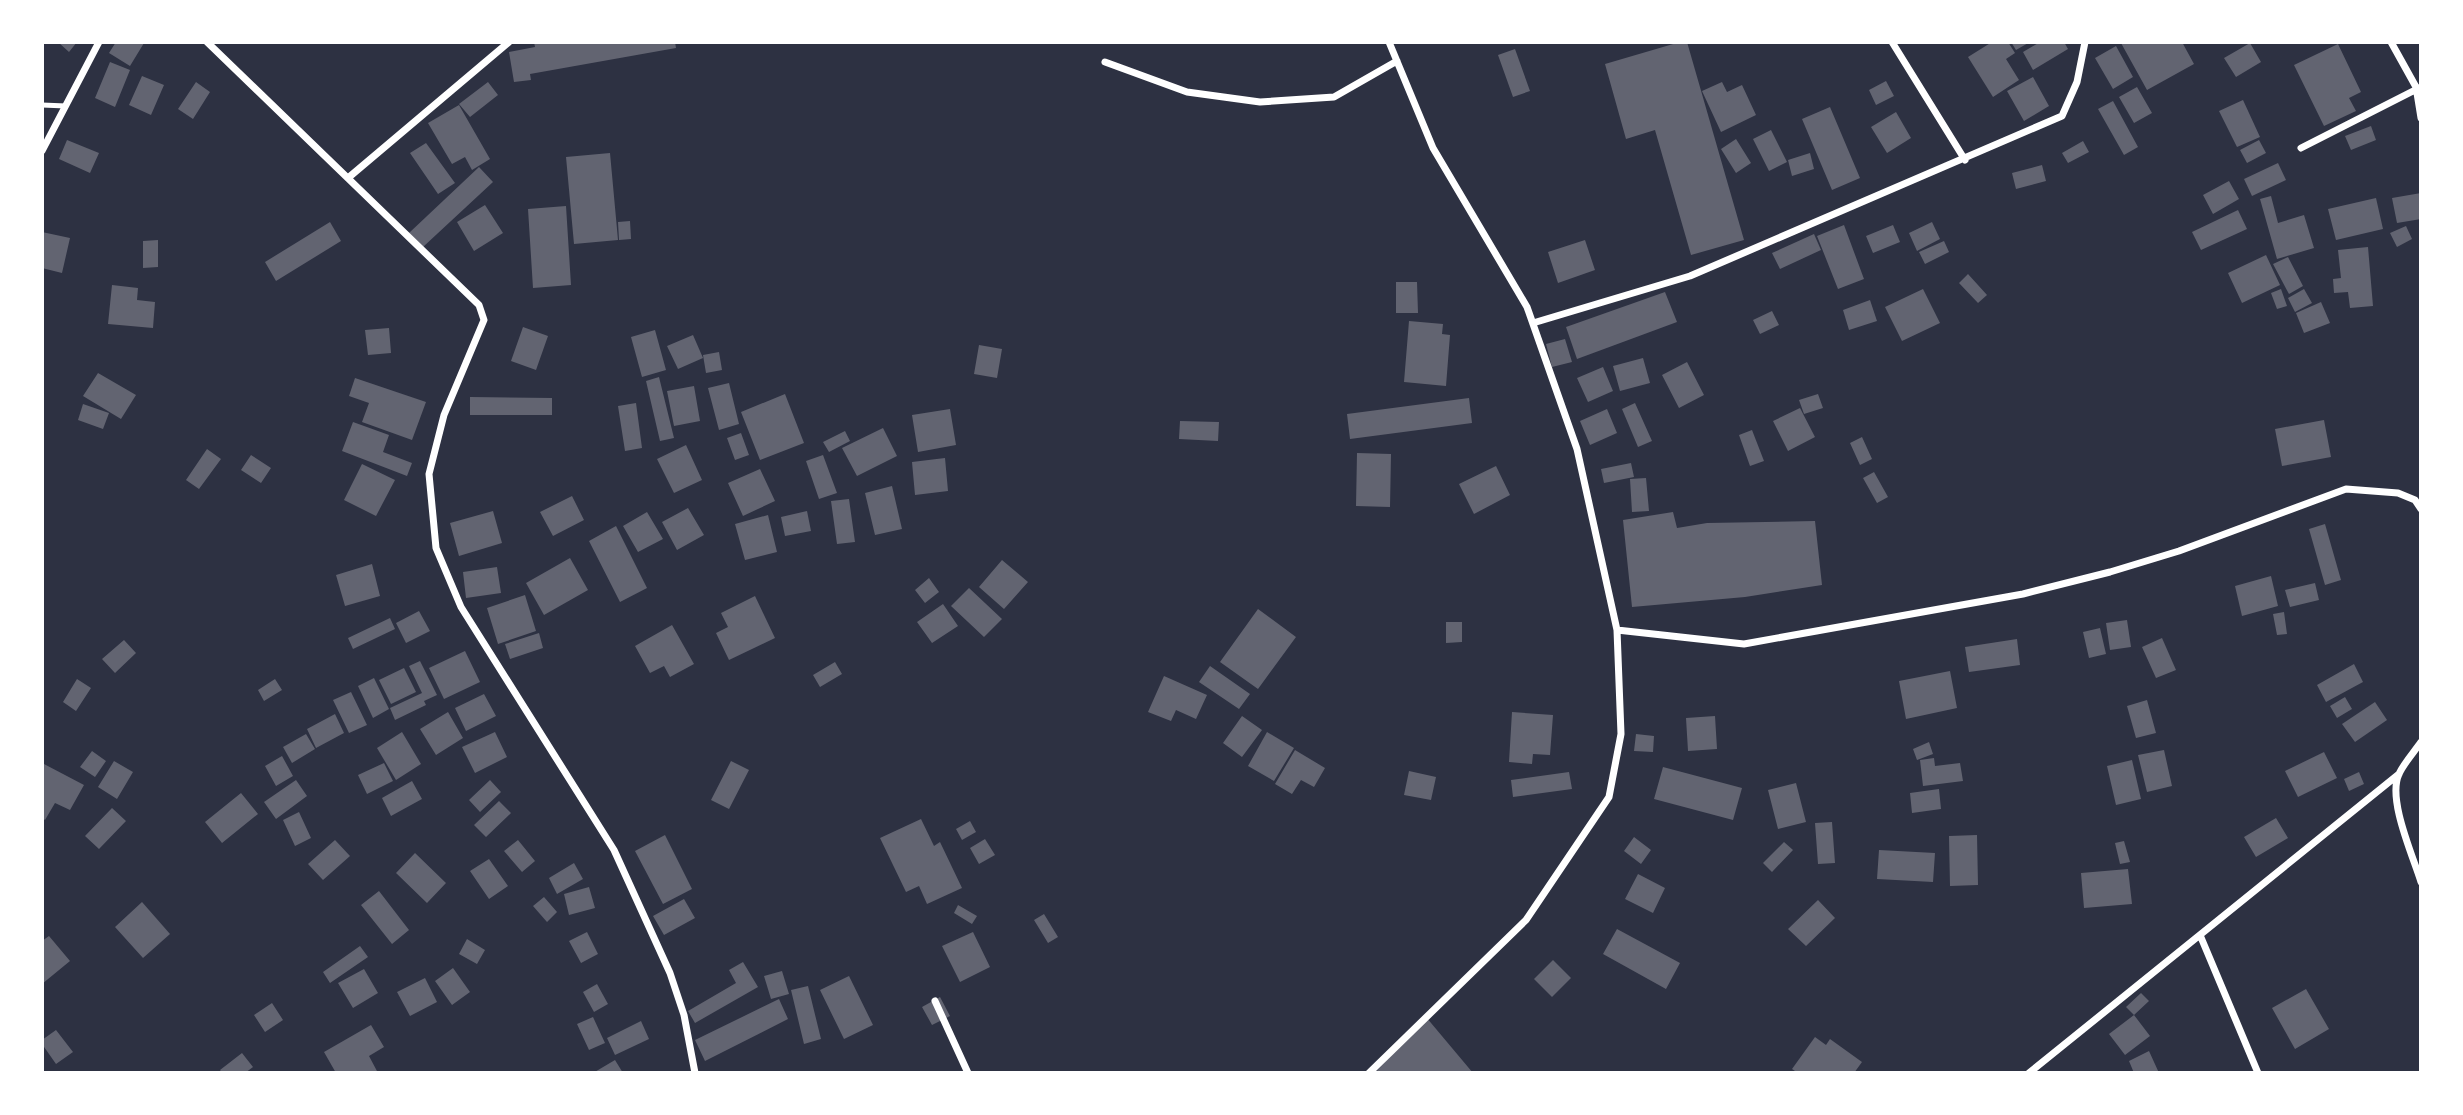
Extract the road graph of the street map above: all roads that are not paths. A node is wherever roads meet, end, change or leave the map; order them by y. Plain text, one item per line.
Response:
1 (99, 42) edge
2 (207, 42) edge
3 (509, 42) edge
4 (1389, 42) edge
5 (1892, 42) edge
6 (2085, 42) edge
7 (2391, 42) edge
8 (1397, 61) junction
9 (1105, 62) dead end
10 (2418, 87) edge
11 (42, 104) edge
12 (66, 106) junction
13 (2421, 118) edge
14 (2301, 148) dead end
15 (42, 151) edge
16 (1965, 160) junction
17 (348, 178) junction
18 (1533, 323) junction
19 (2421, 509) edge
20 (1616, 631) junction
21 (2421, 741) edge
22 (2399, 774) junction
23 (2421, 882) edge
24 (2200, 935) junction
25 (935, 1001) dead end
26 (695, 1073) edge
27 (968, 1073) edge
28 (1368, 1073) edge
29 (2029, 1073) edge
30 (2258, 1073) edge

1 - 12 street
2 - 17 street
3 - 17 street
4 - 8 street
5 - 16 street
6 - 16 street
7 - 10 street
8 - 9 street
8 - 18 street
10 - 13 street
10 - 14 street
11 - 12 lane
12 - 15 street
16 - 18 street
17 - 26 street
18 - 20 street
19 - 20 street
20 - 28 street
21 - 22 street
22 - 23 street
22 - 24 street
24 - 29 street
24 - 30 street
25 - 27 street

